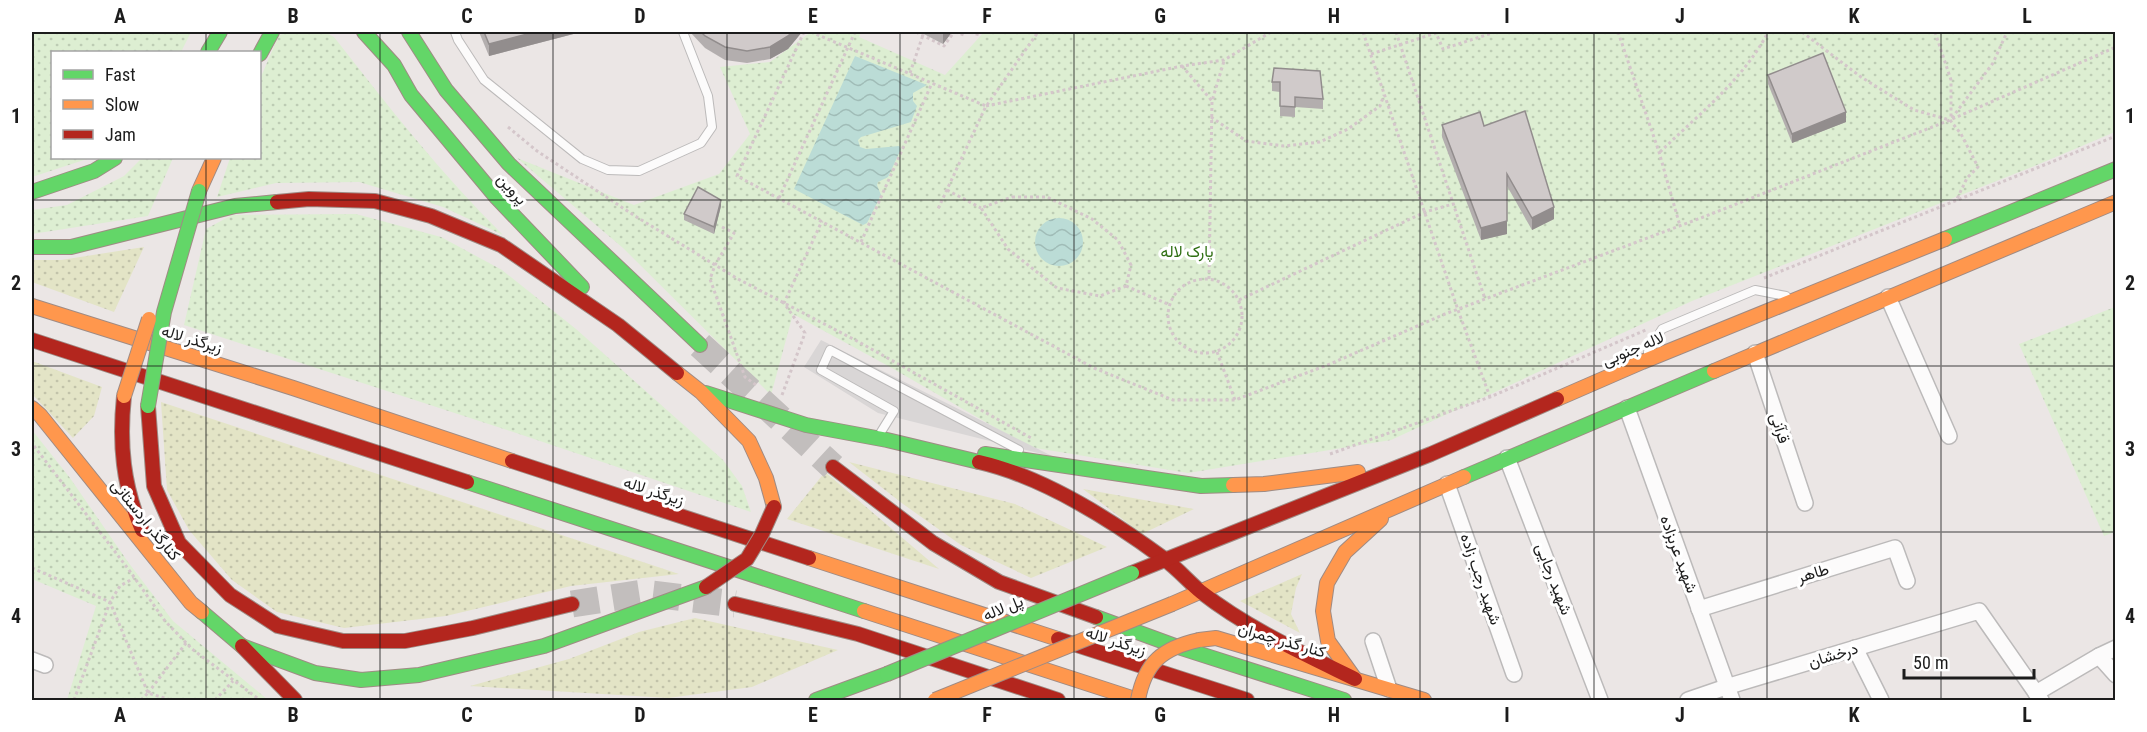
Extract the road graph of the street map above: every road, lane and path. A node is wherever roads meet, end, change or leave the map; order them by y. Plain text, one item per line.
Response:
1 (220, 32) edge
2 (272, 32) edge
3 (364, 32) edge
4 (376, 32) edge
5 (409, 32) edge
6 (455, 32) edge
7 (683, 32) edge
8 (804, 32) edge
9 (811, 32) edge
10 (855, 32) edge
11 (916, 32) edge
12 (954, 32) edge
13 (968, 32) edge
14 (981, 32) edge
15 (1038, 32) edge
16 (1270, 32) edge
17 (1363, 32) edge
18 (1396, 32) edge
19 (1495, 32) edge
20 (1618, 32) edge
21 (1768, 32) edge
22 (1802, 32) edge
23 (1935, 32) edge
24 (2007, 32) edge
25 (923, 35) junction
26 (1400, 45) junction
27 (2115, 47) edge
28 (848, 48) junction
29 (209, 51) edge
30 (261, 52) edge
31 (1371, 54) junction
32 (1224, 60) junction
33 (394, 65) junction
34 (1182, 66) junction
35 (910, 73) junction
36 (932, 83) junction
37 (1384, 93) junction
38 (1212, 101) junction
39 (986, 106) junction
40 (1211, 117) junction
41 (1950, 120) junction
42 (505, 124) dead end
43 (2115, 136) edge
44 (1659, 152) junction
45 (113, 159) edge
46 (207, 159) edge
47 (214, 159) edge
48 (2115, 169) edge
49 (2085, 181) junction
50 (947, 190) junction
51 (200, 191) junction
52 (32, 192) edge
53 (779, 198) junction
54 (1956, 201) junction
55 (2115, 202) edge
56 (1453, 204) junction
57 (981, 208) junction
58 (937, 211) dead end
59 (1425, 212) junction
60 (822, 221) junction
61 (1680, 226) junction
62 (722, 227) dead end
63 (861, 242) junction
64 (32, 247) edge
65 (177, 262) junction
66 (715, 265) junction
67 (1209, 279) junction
68 (1761, 280) dead end
69 (1927, 280) junction
70 (1126, 286) junction
71 (1888, 297) junction
72 (1802, 298) junction
73 (1485, 299) junction
74 (1239, 300) junction
75 (784, 303) junction
76 (1170, 304) junction
77 (32, 306) edge
78 (1458, 310) junction
79 (618, 325) junction
80 (1653, 327) dead end
81 (32, 340) edge
82 (700, 345) tunnel mouth
83 (1217, 352) junction
84 (1755, 353) junction
85 (1642, 362) junction
86 (763, 389) dead end
87 (701, 392) junction
88 (1490, 398) junction
89 (1235, 400) junction
90 (32, 408) edge
91 (1627, 408) junction
92 (787, 419) junction
93 (1949, 436) dead end
94 (882, 439) junction
95 (32, 442) edge
96 (1038, 442) dead end
97 (1321, 457) dead end
98 (1507, 458) junction
99 (1044, 463) junction
100 (1402, 465) junction
101 (833, 467) tunnel mouth
102 (1447, 484) junction
103 (1804, 503) dead end
104 (1397, 505) junction
105 (154, 557) junction
106 (1164, 558) junction
107 (32, 568) edge
108 (134, 578) junction
109 (1906, 581) dead end
110 (1201, 592) junction
111 (110, 602) junction
112 (572, 604) tunnel mouth
113 (735, 604) tunnel mouth
114 (1699, 609) junction
115 (1373, 641) dead end
116 (186, 643) junction
117 (242, 646) junction
118 (1855, 648) junction
119 (2115, 648) edge
120 (2099, 656) junction
121 (1514, 674) dead end
122 (2115, 675) edge
123 (1355, 678) junction
124 (233, 681) junction
125 (1389, 689) junction
126 (148, 693) junction
127 (1729, 694) edge
128 (2038, 697) edge
129 (74, 700) edge
130 (141, 700) edge
131 (171, 700) edge
132 (215, 700) edge
133 (260, 700) edge
134 (295, 700) edge
135 (816, 700) edge
136 (935, 700) edge
137 (1058, 700) edge
138 (1138, 700) edge
139 (1247, 700) edge
140 (1344, 700) edge
141 (1424, 700) edge
142 (1600, 700) edge
143 (1688, 700) edge
144 (1881, 700) edge

1 - 29 main road
2 - 30 main road
3 - 33 main road
4 - 33 main road
5 - 82 main road
6 - 7 lane
8 - 53 path
9 - 28 path
10 - 28 path
11 - 25 path
12 - 13 path
12 - 25 path
13 - 14 path
15 - 39 path
16 - 32 path
17 - 31 path
18 - 26 path
19 - 26 path
20 - 44 path
21 - 44 path
22 - 41 path
23 - 41 path
24 - 41 path
25 - 35 path
26 - 31 path
26 - 56 path
27 - 41 path
28 - 35 path
28 - 53 path
31 - 37 path
32 - 34 path
32 - 38 path
33 - 79 main road, پروین
34 - 38 path
34 - 39 path
35 - 36 path
36 - 39 path
36 - 63 path
37 - 40 path
37 - 59 path
38 - 40 path
39 - 50 path
40 - 67 path
41 - 54 path
41 - 61 path
42 - 66 path
43 - 54 path
44 - 61 path
45 - 52 main road
46 - 51 main road
47 - 51 main road
48 - 49 main road, لاله جنوبی
49 - 69 main road
49 - 72 main road, لاله جنوبی
50 - 57 path
50 - 58 path
51 - 65 main road, bridge
53 - 60 path
54 - 68 path
55 - 69 main road
56 - 59 path
56 - 73 path
57 - 70 path
57 - 70 path
59 - 74 path
59 - 78 path
60 - 63 path
60 - 75 path
61 - 73 path
62 - 66 path
63 - 89 path
64 - 79 main road
65 - 105 main road, bridge
65 - 112 main road, bridge
66 - 75 path
66 - 86 path
67 - 74 path
67 - 76 path
69 - 71 main road
70 - 76 path
71 - 84 main road
71 - 93 street
72 - 85 main road, لاله جنوبی
72 - 85 lane
73 - 78 path
74 - 83 path
75 - 92 path
75 - 96 path
76 - 83 path
77 - 139 main road, زیرگذر لاله
78 - 88 path
78 - 89 path
79 - 87 main road
80 - 88 path
81 - 138 main road
83 - 89 path
84 - 91 main road
84 - 103 street, قرآنی
85 - 100 main road, لاله جنوبی
87 - 92 main road
87 - 117 main road, bridge
88 - 97 path
90 - 105 main road, کنارگذر اردستانی
91 - 98 main road
91 - 114 street, شهید عربزاده
92 - 94 main road
94 - 99 main road
94 - 99 lane
94 - 106 main road
95 - 108 path
98 - 102 main road
98 - 142 street, شهید رجایی
99 - 100 main road
100 - 106 main road, لاله جنوبی
101 - 140 main road
102 - 104 main road
102 - 121 street, شهید رجب زاده
104 - 110 main road
104 - 123 main road
105 - 117 main road, کنارگذر اردستانی
106 - 110 main road
106 - 135 main road, پل لاله, bridge
107 - 111 path
108 - 111 path
108 - 116 path
109 - 114 street, طاهر
110 - 123 main road
110 - 136 main road, bridge
111 - 126 path
111 - 129 path
113 - 137 main road
114 - 127 street, شهید عربزاده
115 - 125 street
116 - 124 path
116 - 126 path
117 - 134 main road, کنارگذر اردستانی
118 - 127 street, درخشان
118 - 128 street, درخشان
118 - 144 street
119 - 120 street
120 - 122 street
120 - 128 street
123 - 125 main road
123 - 138 main road, کنار گذر چمران, bridge
124 - 132 path
124 - 133 path
125 - 141 main road
126 - 130 path
126 - 131 path
127 - 143 street, درخشان

